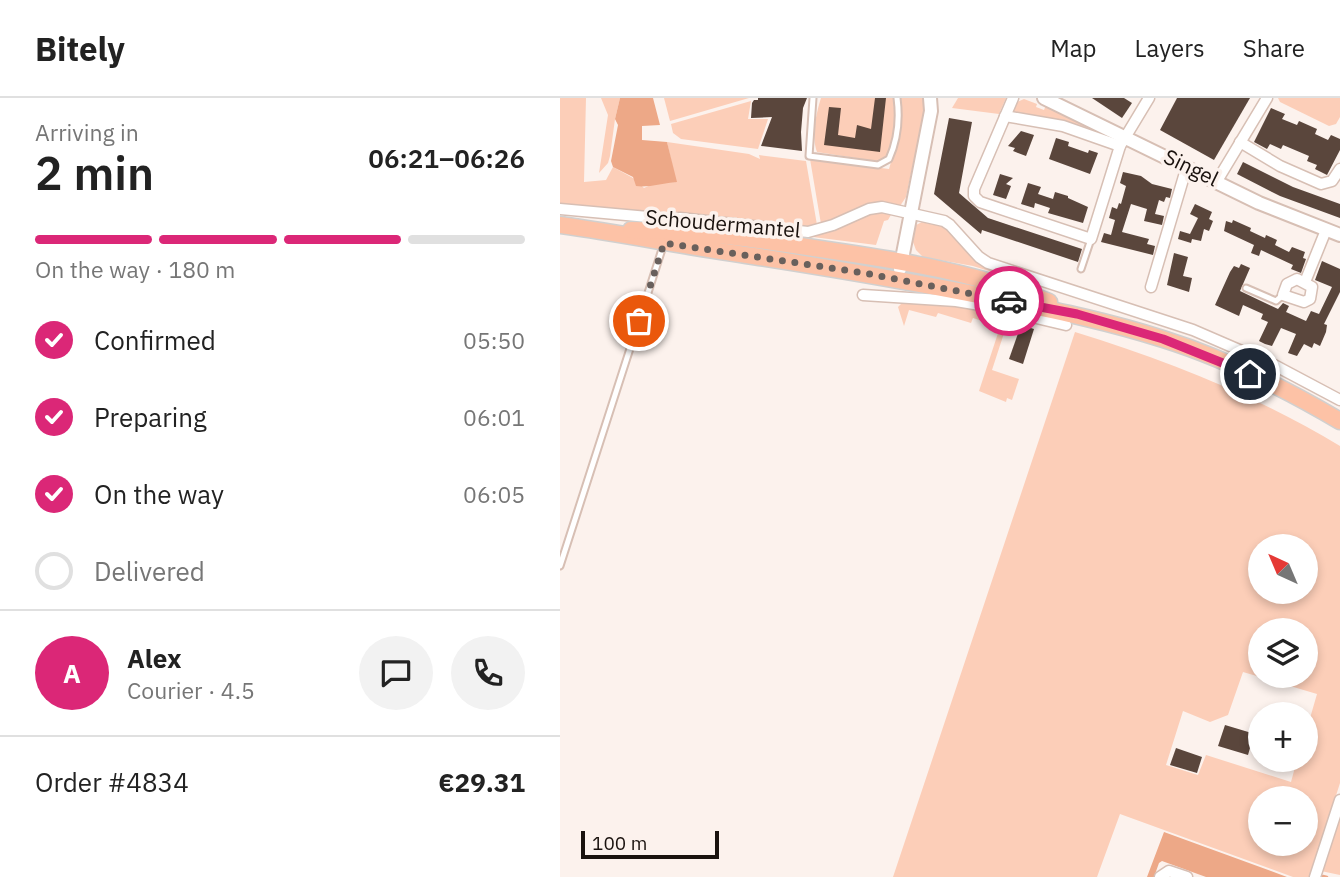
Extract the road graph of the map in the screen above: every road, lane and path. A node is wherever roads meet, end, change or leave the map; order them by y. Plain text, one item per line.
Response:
1 (813, 98) edge
2 (897, 98) edge
3 (938, 98) edge
4 (1013, 98) edge
5 (1149, 98) edge
6 (1267, 98) edge
7 (1051, 100) edge
8 (931, 105) edge
9 (1005, 116) junction
10 (1123, 141) junction
11 (1240, 142) junction
12 (1187, 166) junction
13 (1340, 169) edge
14 (1217, 181) junction
15 (560, 209) edge
16 (912, 213) junction
17 (599, 222) junction
18 (560, 225) edge
19 (1326, 230) junction
20 (1340, 235) edge
21 (1091, 239) junction
22 (664, 243) junction
23 (901, 261) junction
24 (1081, 269) dead end
25 (898, 279) junction
26 (1305, 282) junction
27 (1152, 287) dead end
28 (1246, 288) dead end
29 (863, 295) dead end
30 (1283, 295) junction
31 (895, 297) junction
32 (1072, 319) junction
33 (1340, 400) edge
34 (1340, 421) edge
35 (560, 566) edge
36 (1340, 800) edge
37 (1160, 877) edge
38 (1187, 877) edge
39 (1315, 877) edge

1 - 2 lane
3 - 8 street
4 - 9 street
5 - 10 street
6 - 11 street
7 - 10 street, Singel
8 - 16 street
9 - 10 street, Singel
9 - 21 street
10 - 12 street, Singel
10 - 21 street
11 - 13 street
11 - 14 street
12 - 14 street, Singel
12 - 27 street
14 - 19 street, Singel
15 - 17 street, Schoudermantel
16 - 17 street, Schoudermantel
16 - 23 street
16 - 33 street, Schoudermantel
17 - 18 main road, Schoudermantel
17 - 22 main road, Schoudermantel
17 - 23 main road, Schoudermantel
19 - 20 street, Singel
19 - 26 street
21 - 24 lane
22 - 25 main road, Schoudermantel
22 - 35 lane
23 - 25 street
23 - 32 main road, Schoudermantel
25 - 31 street
25 - 32 main road, Schoudermantel
26 - 30 street
26 - 30 street
28 - 30 lane
29 - 31 street, Schoudermantel
31 - 32 street, Schoudermantel
32 - 34 main road, Schoudermantel
36 - 39 street
37 - 38 street

